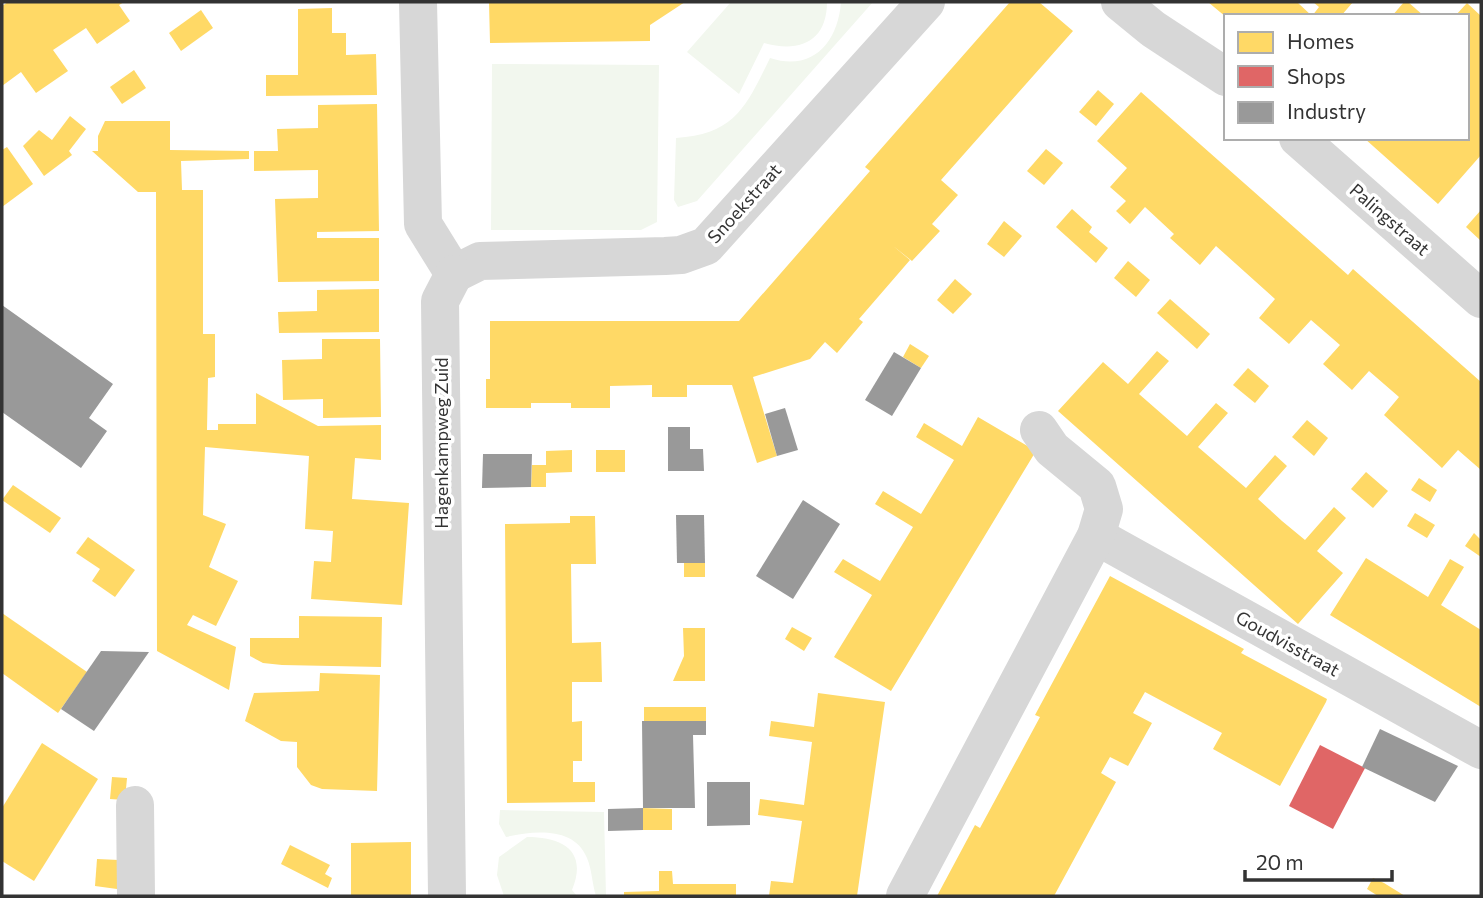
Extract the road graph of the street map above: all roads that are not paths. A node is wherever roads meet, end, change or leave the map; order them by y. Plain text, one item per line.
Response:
1 (418, 2) edge
2 (926, 2) edge
3 (1121, 2) edge
4 (1224, 76) edge
5 (1300, 140) edge
6 (454, 274) junction
7 (1481, 299) edge
8 (1039, 430) dead end
9 (1096, 536) junction
10 (1481, 750) edge
11 (135, 805) dead end
12 (136, 896) edge
13 (447, 896) edge
14 (905, 896) edge

1 - 6 street
2 - 6 street, Snoekstraat
3 - 4 street
5 - 7 street, Palingstraat
6 - 13 street, Hagenkampweg Zuid
8 - 9 street
9 - 10 street, Goudvisstraat
9 - 14 street
11 - 12 street

